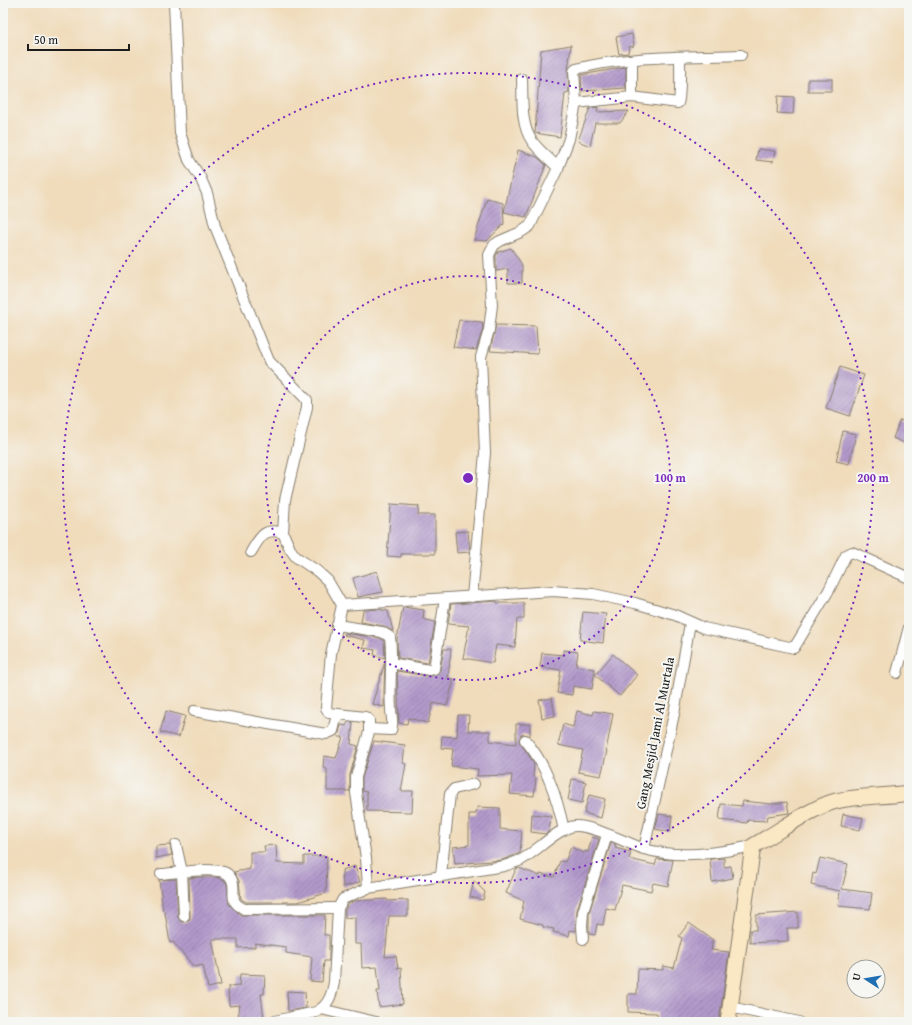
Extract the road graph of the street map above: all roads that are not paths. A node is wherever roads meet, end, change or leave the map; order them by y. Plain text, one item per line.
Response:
1 (174, 3) edge
2 (741, 55) dead end
3 (680, 57) junction
4 (632, 60) junction
5 (522, 79) dead end
6 (632, 97) junction
7 (576, 103) junction
8 (558, 168) junction
9 (283, 533) junction
10 (251, 552) dead end
11 (909, 578) edge
12 (472, 597) junction
13 (445, 599) junction
14 (342, 604) junction
15 (690, 623) junction
16 (337, 625) junction
17 (909, 627) edge
18 (391, 663) junction
19 (897, 673) dead end
20 (194, 711) dead end
21 (337, 715) junction
22 (369, 729) junction
23 (524, 740) dead end
24 (474, 784) dead end
25 (909, 793) edge
26 (564, 830) junction
27 (606, 835) junction
28 (176, 845) dead end
29 (753, 846) junction
30 (644, 848) junction
31 (182, 872) junction
32 (161, 874) dead end
33 (441, 875) junction
34 (368, 888) junction
35 (338, 908) junction
36 (184, 916) dead end
37 (583, 939) dead end
38 (321, 1009) junction
39 (729, 1015) edge
40 (270, 1022) edge
41 (376, 1022) edge
42 (799, 1022) edge

1 - 9 street
2 - 3 street
3 - 4 street
3 - 6 street
4 - 6 street
4 - 7 street
5 - 8 street
6 - 7 street
7 - 8 street
8 - 12 street
9 - 10 street
9 - 14 street
11 - 15 street
12 - 13 street
12 - 15 street
13 - 14 street
13 - 18 street
14 - 16 street
15 - 30 street, Gang Mesjid Jami Al Murtala
16 - 18 street
16 - 21 street
17 - 19 street
18 - 22 street
20 - 21 street
21 - 22 street
22 - 34 street
23 - 26 street
24 - 33 street
25 - 29 street
26 - 27 street
26 - 33 street
27 - 30 street
27 - 37 street
28 - 31 street
29 - 30 street
29 - 39 street
31 - 32 street
31 - 35 street
31 - 36 street
33 - 34 street
34 - 35 street
35 - 38 street
38 - 40 street
38 - 41 street
39 - 42 street

